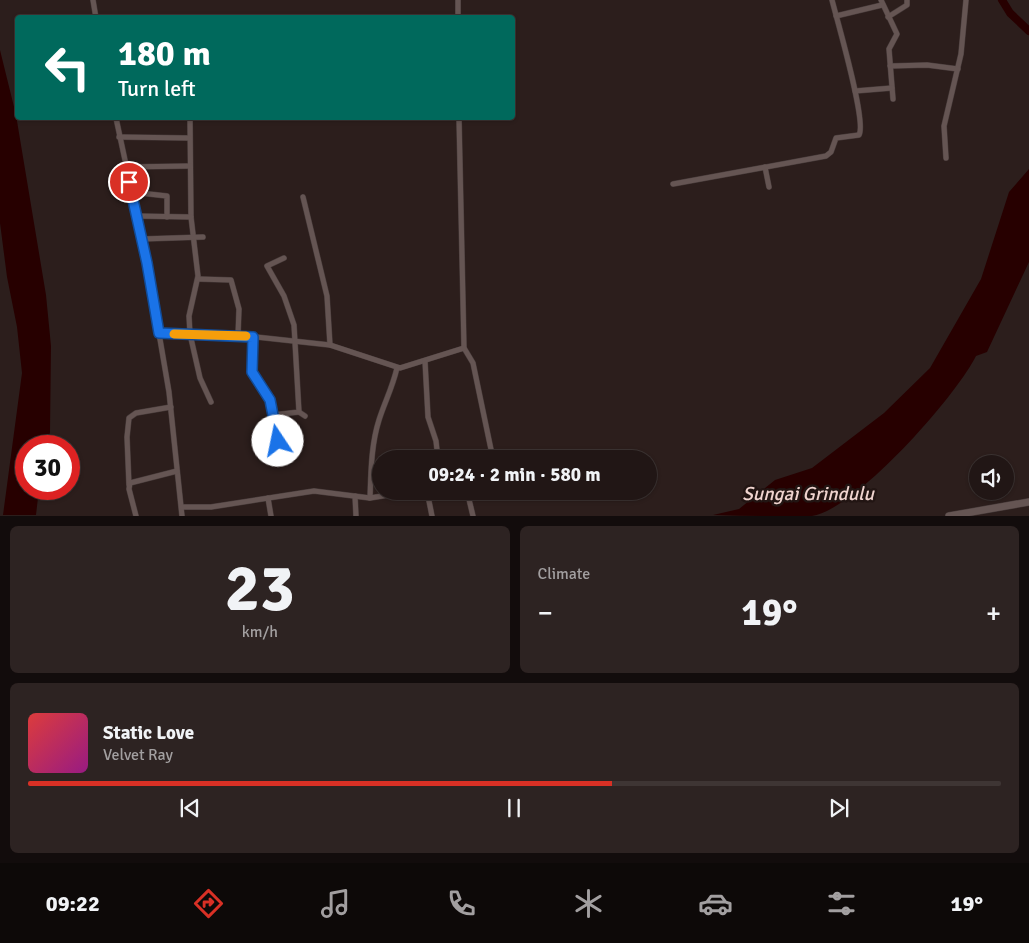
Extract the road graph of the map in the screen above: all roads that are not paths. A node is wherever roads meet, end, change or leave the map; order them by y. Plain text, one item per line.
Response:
1 (93, 0) edge
2 (458, 0) edge
3 (832, 0) edge
4 (907, 0) edge
5 (966, 0) edge
6 (881, 3) edge
7 (96, 15) edge
8 (458, 15) edge
9 (836, 16) junction
10 (888, 17) junction
11 (890, 66) junction
12 (958, 69) junction
13 (892, 88) junction
14 (855, 91) junction
15 (892, 99) dead end
16 (116, 120) edge
17 (190, 120) edge
18 (458, 120) edge
19 (119, 137) junction
20 (189, 138) junction
21 (946, 158) dead end
22 (190, 166) junction
23 (125, 167) junction
24 (765, 167) junction
25 (673, 184) dead end
26 (768, 187) dead end
27 (131, 192) junction
28 (303, 197) dead end
29 (136, 216) junction
30 (191, 216) junction
31 (167, 217) junction
32 (192, 237) junction
33 (203, 237) dead end
34 (142, 238) junction
35 (284, 258) dead end
36 (198, 279) junction
37 (159, 333) junction
38 (190, 334) junction
39 (238, 335) junction
40 (253, 337) junction
41 (296, 341) junction
42 (330, 346) junction
43 (464, 348) junction
44 (425, 361) junction
45 (397, 368) junction
46 (211, 402) dead end
47 (171, 407) junction
48 (299, 412) junction
49 (273, 415) junction
50 (306, 416) dead end
51 (278, 441) dead end
52 (437, 450) edge
53 (491, 450) edge
54 (177, 471) junction
55 (129, 485) junction
56 (355, 496) junction
57 (268, 498) junction
58 (370, 498) joint
59 (429, 500) edge
60 (469, 500) edge
61 (1029, 502) edge
62 (182, 507) junction
63 (136, 516) edge
64 (182, 516) edge
65 (271, 516) edge
66 (356, 516) edge
67 (432, 516) edge
68 (473, 516) edge
69 (949, 516) edge

1 - 7 street
2 - 8 street
3 - 9 street
4 - 10 street
5 - 12 street
6 - 9 street
6 - 10 street
9 - 14 street
10 - 11 street
11 - 12 street
11 - 13 street
12 - 21 street
13 - 14 street
13 - 15 street
14 - 24 street
16 - 19 street
17 - 20 street
18 - 43 street
19 - 20 street
19 - 23 street
20 - 22 street
22 - 23 street
22 - 30 street
23 - 27 street
24 - 25 street
24 - 26 street
27 - 29 street
27 - 31 street
28 - 42 street
29 - 31 street
29 - 34 street
30 - 31 street
30 - 32 street
32 - 33 street
32 - 34 street
32 - 36 street
34 - 37 street
35 - 41 street
36 - 38 street
36 - 39 street
37 - 38 street
37 - 47 street
38 - 39 street
38 - 46 street
39 - 40 street
40 - 41 street
40 - 49 street
41 - 42 street
41 - 48 street
42 - 45 street
43 - 44 street
43 - 53 street
44 - 45 street
44 - 52 street
45 - 58 street
47 - 54 street
47 - 55 street
48 - 49 street
48 - 50 street
49 - 51 street
54 - 55 street
54 - 62 street
55 - 63 street
56 - 57 street
56 - 58 street
56 - 66 street
57 - 62 street
57 - 65 street
59 - 67 street
60 - 68 street
61 - 69 street
62 - 64 street

